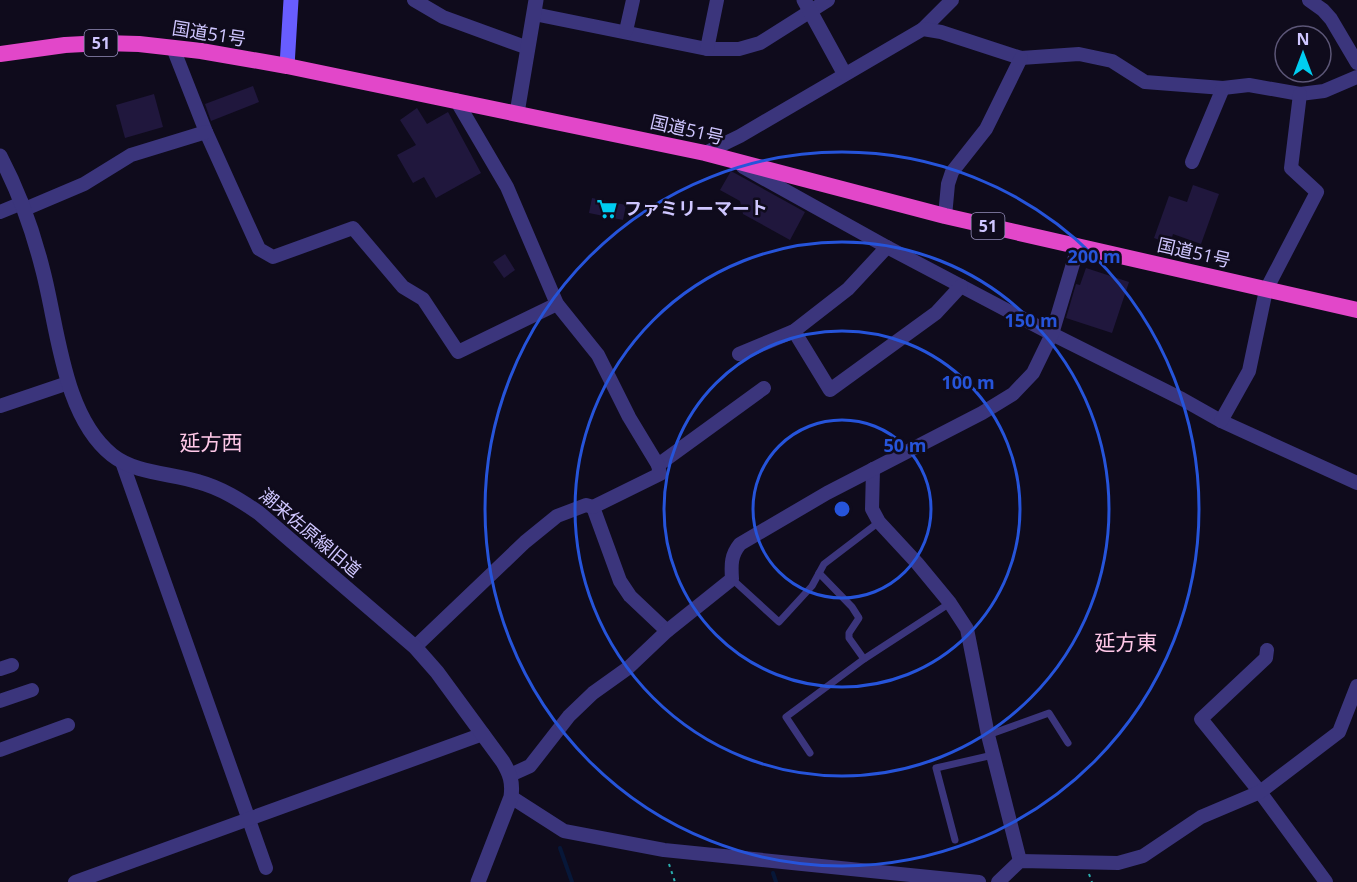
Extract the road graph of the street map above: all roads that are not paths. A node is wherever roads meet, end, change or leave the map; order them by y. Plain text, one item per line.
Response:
1 (291, 0) edge
2 (414, 0) edge
3 (633, 0) edge
4 (717, 0) edge
5 (828, 0) edge
6 (952, 0) edge
7 (1309, 0) edge
8 (807, 5) edge
9 (535, 7) edge
10 (923, 29) junction
11 (626, 31) junction
12 (173, 48) junction
13 (528, 48) junction
14 (707, 49) junction
15 (0, 54) edge
16 (1021, 58) junction
17 (1357, 63) edge
18 (287, 66) junction
19 (844, 73) junction
20 (1357, 77) edge
21 (1223, 88) junction
22 (1300, 94) junction
23 (456, 100) junction
24 (517, 113) junction
25 (206, 132) junction
26 (705, 153) junction
27 (0, 156) edge
28 (729, 159) junction
29 (1192, 162) dead end
30 (23, 206) junction
31 (0, 212) edge
32 (945, 216) junction
33 (887, 247) junction
34 (1078, 247) junction
35 (962, 286) junction
36 (1266, 290) junction
37 (557, 304) junction
38 (1357, 310) edge
39 (794, 331) junction
40 (1052, 334) junction
41 (739, 354) dead end
42 (68, 383) junction
43 (764, 388) dead end
44 (0, 406) edge
45 (1221, 421) junction
46 (122, 462) junction
47 (658, 465) junction
48 (873, 469) junction
49 (1357, 483) edge
50 (593, 507) junction
51 (879, 522) junction
52 (819, 573) junction
53 (732, 579) junction
54 (950, 603) junction
55 (667, 631) junction
56 (415, 647) junction
57 (1267, 650) dead end
58 (864, 659) junction
59 (1357, 686) edge
60 (32, 690) dead end
61 (0, 701) edge
62 (68, 725) dead end
63 (483, 734) junction
64 (988, 735) junction
65 (1068, 743) dead end
66 (0, 750) edge
67 (810, 753) dead end
68 (993, 755) junction
69 (510, 775) junction
70 (1260, 792) junction
71 (511, 797) junction
72 (249, 820) junction
73 (955, 840) dead end
74 (1020, 861) junction
75 (266, 868) dead end
76 (878, 877) edge
77 (75, 882) edge
78 (478, 882) edge
79 (979, 882) edge
80 (998, 882) edge
81 (1326, 882) edge

1 - 18 main road
2 - 13 street
3 - 11 street
4 - 14 street
5 - 8 street
6 - 10 street
7 - 17 street
8 - 14 street
8 - 19 street
9 - 11 street
9 - 13 street
10 - 16 street
10 - 19 street
11 - 14 street
12 - 15 highway, 国道51号 / 51
12 - 18 highway, 国道51号 / 51
12 - 25 street
13 - 24 street
16 - 21 street
16 - 32 street
18 - 23 highway, 国道51号 / 51
19 - 26 street
20 - 22 street
21 - 22 street
21 - 29 street
22 - 36 street
23 - 24 highway, 国道51号 / 51
23 - 37 street
24 - 26 highway, 国道51号 / 51
25 - 30 street
25 - 37 street
26 - 28 highway, 国道51号 / 51
27 - 30 street, 潮来佐原線旧道
28 - 32 highway, 国道51号 / 51
28 - 33 street
30 - 31 street
30 - 42 street, 潮来佐原線旧道
32 - 34 highway, 国道51号 / 51
33 - 35 street
33 - 39 street
34 - 36 highway, 国道51号 / 51
34 - 40 street
35 - 39 street
35 - 40 street
36 - 38 highway, 国道51号 / 51
36 - 45 street
37 - 47 street
39 - 41 street
40 - 45 street
40 - 48 street
42 - 44 street
42 - 46 street, 潮来佐原線旧道
43 - 47 street
45 - 49 street
46 - 56 street, 潮来佐原線旧道
46 - 72 street
47 - 50 street
48 - 51 street
48 - 53 street
50 - 55 street
50 - 56 street
51 - 52 lane
51 - 54 street
52 - 53 lane
52 - 58 lane
53 - 55 street
54 - 58 lane
54 - 64 street
55 - 69 street
56 - 63 street, 潮来佐原線旧道
57 - 70 street
58 - 67 lane
59 - 70 street
60 - 61 street
62 - 66 street
63 - 69 street, 潮来佐原線旧道
63 - 72 street
64 - 65 lane
64 - 68 street
68 - 73 lane
68 - 74 street
69 - 71 street
70 - 74 street
70 - 81 street
71 - 76 street
71 - 78 street
72 - 75 street
72 - 77 street
74 - 80 street
76 - 79 street

